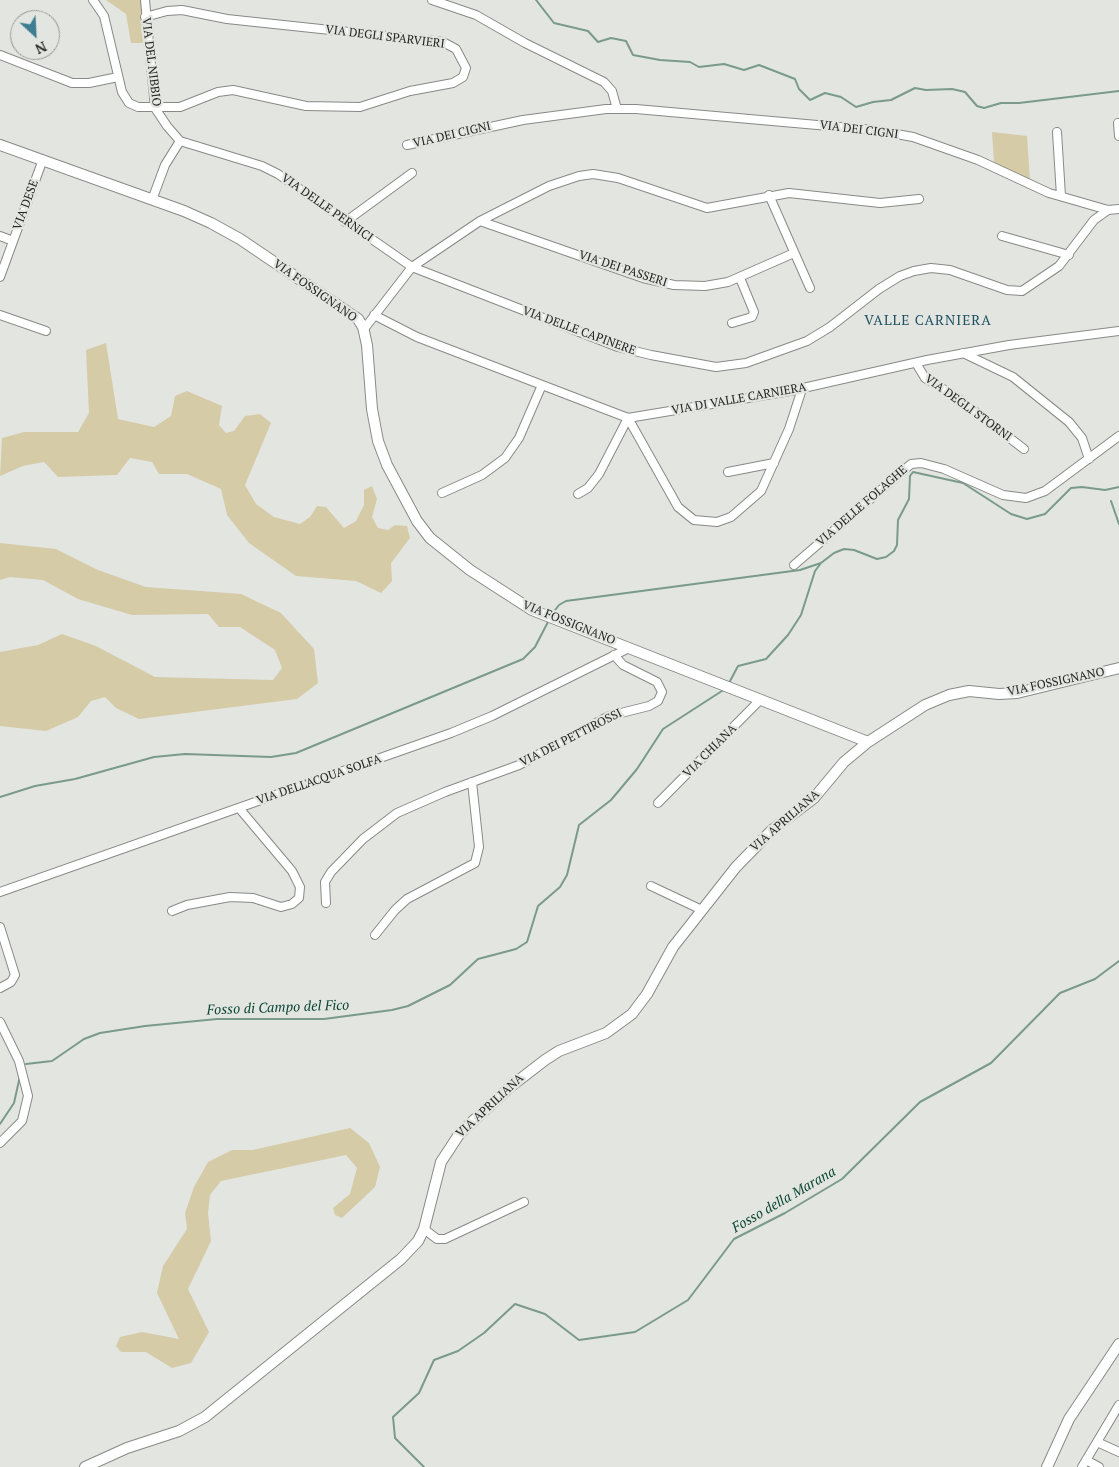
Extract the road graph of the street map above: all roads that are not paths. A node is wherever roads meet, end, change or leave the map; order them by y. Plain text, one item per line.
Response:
1 (93, 0) edge
2 (145, 0) edge
3 (432, 0) edge
4 (145, 17) junction
5 (0, 55) edge
6 (118, 77) junction
7 (155, 108) junction
8 (617, 109) junction
9 (1118, 123) edge
10 (1057, 132) dead end
11 (1119, 136) edge
12 (180, 141) junction
13 (0, 145) edge
14 (407, 145) dead end
15 (42, 162) junction
16 (412, 173) dead end
17 (769, 195) junction
18 (1061, 196) junction
19 (919, 199) dead end
20 (152, 200) junction
21 (1119, 209) edge
22 (1108, 210) junction
23 (480, 221) junction
24 (345, 222) junction
25 (0, 236) edge
26 (1002, 236) dead end
27 (13, 241) junction
28 (794, 253) junction
29 (1068, 254) junction
30 (412, 267) junction
31 (0, 277) edge
32 (740, 278) junction
33 (810, 288) dead end
34 (0, 315) edge
35 (374, 315) junction
36 (732, 323) dead end
37 (364, 329) junction
38 (1119, 331) edge
39 (46, 332) dead end
40 (963, 353) junction
41 (916, 363) junction
42 (542, 385) junction
43 (802, 389) junction
44 (628, 418) junction
45 (1119, 436) edge
46 (1024, 450) dead end
47 (1089, 459) junction
48 (774, 463) junction
49 (728, 472) dead end
50 (442, 493) dead end
51 (578, 494) dead end
52 (794, 565) dead end
53 (629, 648) junction
54 (614, 655) junction
55 (1119, 668) edge
56 (761, 699) junction
57 (868, 742) junction
58 (472, 782) junction
59 (658, 803) dead end
60 (239, 808) junction
61 (651, 886) dead end
62 (0, 892) edge
63 (326, 903) dead end
64 (702, 910) junction
65 (172, 911) dead end
66 (0, 927) edge
67 (375, 935) dead end
68 (0, 988) edge
69 (0, 1022) edge
70 (0, 1143) edge
71 (524, 1202) dead end
72 (424, 1229) junction
73 (1119, 1344) edge
74 (1119, 1405) edge
75 (1097, 1442) junction
76 (1119, 1452) edge
77 (1084, 1464) edge
78 (85, 1467) edge
79 (1047, 1467) edge
80 (1099, 1467) edge

1 - 6 street
2 - 4 street, VIA DEL NIBBIO
3 - 8 street
4 - 7 street, VIA DEL NIBBIO
4 - 7 street, VIA DEGLI SPARVIERI
5 - 6 street
6 - 7 street
7 - 12 street, VIA DEL NIBBIO
8 - 14 street, VIA DEI CIGNI
8 - 18 street, VIA DEI CIGNI
9 - 11 street
10 - 18 street
12 - 20 street
12 - 24 street, VIA DELLE PERNICI
13 - 15 street, VIA FOSSIGNANO
15 - 20 street, VIA FOSSIGNANO
15 - 27 street, VIA DESE
16 - 24 street
17 - 19 street
17 - 23 street
17 - 28 street
18 - 22 street, VIA DEI CIGNI
20 - 37 street, VIA FOSSIGNANO
21 - 22 street, VIA DEI CIGNI
22 - 29 street, VIA DELLE CAPINERE
23 - 30 street
23 - 32 street, VIA DEI PASSERI
24 - 30 street, VIA DELLE PERNICI
25 - 27 street
26 - 29 street
27 - 31 street, VIA DESE
28 - 32 street, VIA DEI PASSERI
28 - 33 street
29 - 30 street, VIA DELLE CAPINERE
30 - 35 street
32 - 36 street
34 - 39 street
35 - 37 street
35 - 42 street
37 - 53 street, VIA FOSSIGNANO
38 - 40 street, VIA DI VALLE CARNIERA
40 - 41 street, VIA DI VALLE CARNIERA
40 - 47 street
41 - 43 street, VIA DI VALLE CARNIERA
41 - 46 street, VIA DEGLI STORNI
42 - 44 street
42 - 50 street
43 - 44 street, VIA DI VALLE CARNIERA
43 - 48 street
44 - 48 street
44 - 51 street
45 - 47 street, VIA DELLE FOLAGHE
47 - 52 street, VIA DELLE FOLAGHE
48 - 49 street
53 - 54 street, VIA DELL'ACQUA SOLFA
53 - 56 street, VIA FOSSIGNANO
54 - 58 street, VIA DEI PETTIROSSI
54 - 60 street, VIA DELL'ACQUA SOLFA
55 - 57 street, VIA FOSSIGNANO
56 - 57 street, VIA FOSSIGNANO
56 - 59 street, VIA CHIANA
57 - 64 street, VIA APRILIANA
58 - 63 street, VIA DEI PETTIROSSI
58 - 67 street
60 - 62 street, VIA DELL'ACQUA SOLFA
60 - 65 street
61 - 64 street
64 - 72 street, VIA APRILIANA
66 - 68 street
69 - 70 street
71 - 72 street
72 - 78 street, VIA APRILIANA
73 - 79 street
74 - 75 street
75 - 76 street
75 - 77 street
77 - 80 street

